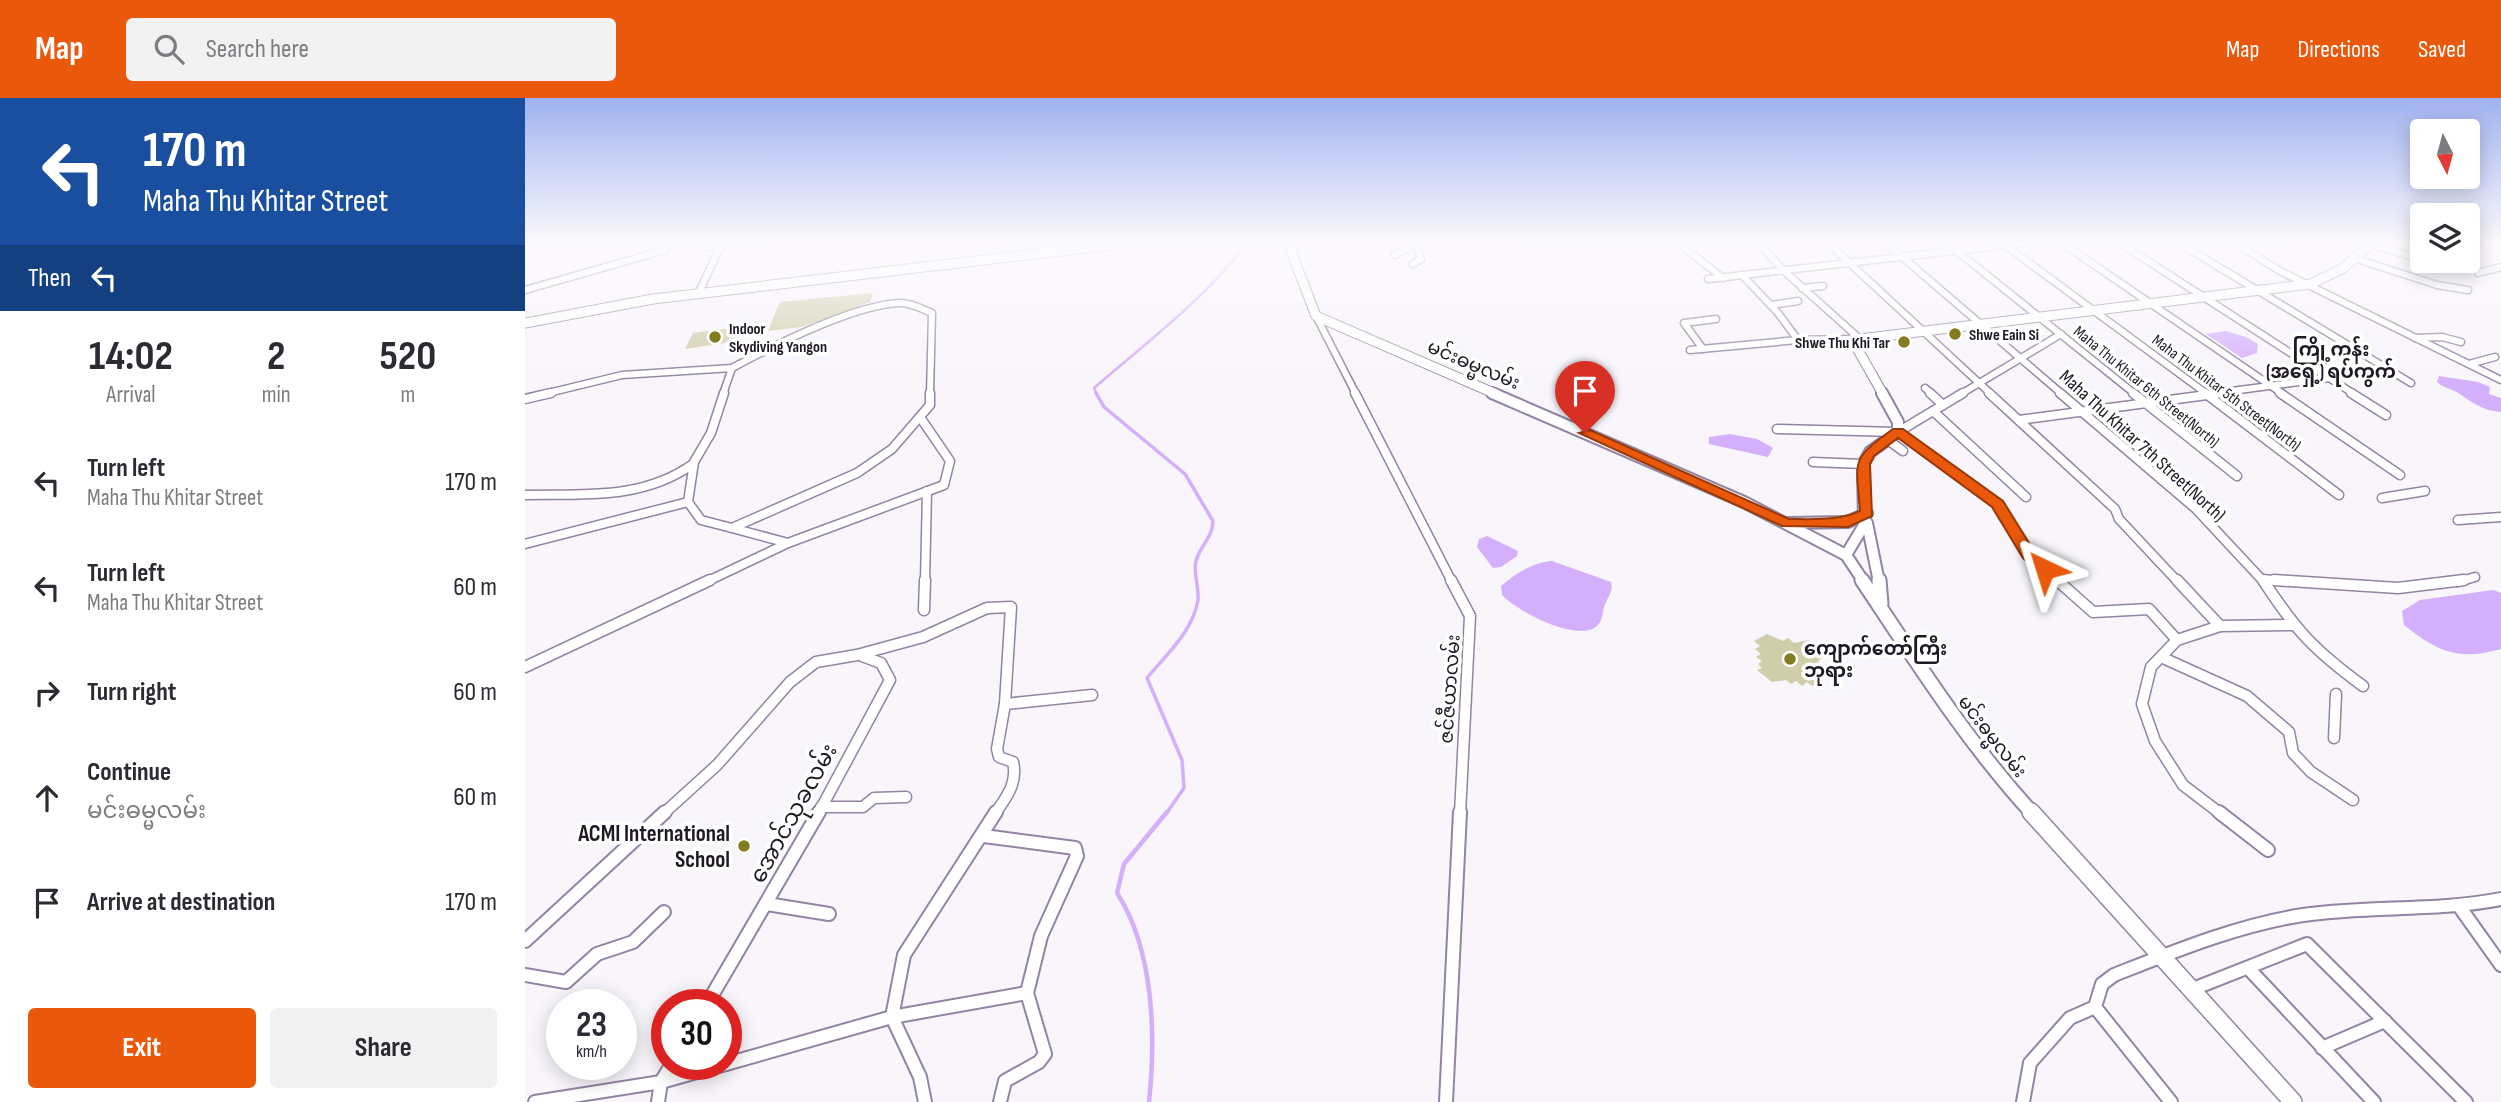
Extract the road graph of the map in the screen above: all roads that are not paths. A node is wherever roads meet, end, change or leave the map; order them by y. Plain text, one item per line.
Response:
1 (700, 290) edge
2 (733, 290) edge
3 (1305, 290) edge
4 (1756, 290) edge
5 (1804, 290) edge
6 (1877, 290) edge
7 (1942, 290) edge
8 (2006, 290) edge
9 (2069, 290) edge
10 (2130, 290) edge
11 (2195, 290) edge
12 (2258, 290) joint
13 (2321, 290) edge
14 (698, 294) junction
15 (2206, 297) junction
16 (1798, 301) dead end
17 (2151, 304) junction
18 (1771, 305) junction
19 (2097, 310) junction
20 (1315, 316) junction
21 (2040, 317) junction
22 (1717, 319) dead end
23 (527, 321) edge
24 (1982, 324) junction
25 (1923, 332) junction
26 (2061, 334) junction
27 (2413, 338) junction
28 (1860, 339) junction
29 (1798, 340) junction
30 (2461, 342) dead end
31 (1703, 349) junction
32 (1690, 350) dead end
33 (2495, 357) dead end
34 (2021, 358) junction
35 (2469, 365) junction
36 (732, 368) junction
37 (2390, 370) junction
38 (2329, 379) junction
39 (2500, 379) edge
40 (1978, 383) junction
41 (2411, 383) dead end
42 (2270, 387) junction
43 (1925, 388) dead end
44 (2209, 395) junction
45 (525, 399) edge
46 (2146, 403) junction
47 (1943, 405) junction
48 (1933, 411) junction
49 (2081, 412) junction
50 (2386, 415) dead end
51 (920, 417) junction
52 (2019, 421) junction
53 (1777, 429) dead end
54 (1898, 432) junction
55 (1888, 440) junction
56 (1903, 452) dead end
57 (694, 462) junction
58 (1813, 463) dead end
59 (1863, 464) junction
60 (2400, 475) dead end
61 (2237, 476) dead end
62 (927, 491) junction
63 (2425, 491) dead end
64 (525, 495) edge
65 (2339, 495) dead end
66 (2026, 497) dead end
67 (2382, 498) dead end
68 (688, 502) junction
69 (2501, 517) edge
70 (1867, 518) junction
71 (2458, 520) dead end
72 (1787, 523) junction
73 (733, 528) junction
74 (788, 543) junction
75 (525, 544) edge
76 (1846, 555) junction
77 (2476, 577) dead end
78 (2262, 579) junction
79 (1881, 604) junction
80 (924, 610) dead end
81 (2293, 625) junction
82 (2220, 626) junction
83 (2177, 640) junction
84 (857, 655) junction
85 (2161, 657) junction
86 (525, 667) edge
87 (2363, 686) dead end
88 (2336, 694) dead end
89 (1093, 695) dead end
90 (1005, 704) junction
91 (2334, 738) dead end
92 (905, 797) dead end
93 (2353, 800) dead end
94 (821, 807) junction
95 (984, 836) junction
96 (2268, 850) dead end
97 (2501, 899) edge
98 (767, 904) junction
99 (2459, 906) junction
100 (664, 912) dead end
101 (829, 914) dead end
102 (525, 941) edge
103 (2163, 955) junction
104 (2501, 965) edge
105 (2248, 968) junction
106 (525, 975) edge
107 (716, 989) edge
108 (2193, 989) junction
109 (1027, 993) junction
110 (2095, 1007) junction
111 (892, 1017) junction
112 (2385, 1021) junction
113 (2322, 1048) junction
114 (742, 1059) edge
115 (668, 1080) edge
116 (661, 1082) junction
117 (575, 1099) edge
118 (535, 1102) edge
119 (658, 1102) edge
120 (925, 1102) edge
121 (1000, 1102) edge
122 (1446, 1102) edge
123 (2023, 1102) edge
124 (2171, 1102) edge
125 (2293, 1102) edge
126 (2374, 1102) edge
127 (2466, 1102) edge

1 - 14 street
2 - 14 main road
3 - 20 main road
4 - 18 street
5 - 28 street
6 - 25 street
7 - 24 street, Maha Thu Khitar 7th Street(North)
8 - 21 street, Maha Thu Khitar 6th Street(North)
9 - 19 street, Maha Thu Khitar 5th Street(North)
10 - 17 street
11 - 15 street
12 - 15 main road
12 - 37 street
13 - 27 street
14 - 23 main road
15 - 17 main road
15 - 38 street
16 - 18 street
17 - 19 main road
17 - 42 street
18 - 29 street
19 - 21 main road
19 - 44 street, Maha Thu Khitar 5th Street(North)
20 - 72 main road, မင်းဓမ္မလမ်း
20 - 122 street, ဇင်ဇီယာလမ်း
21 - 24 main road
21 - 26 street, Maha Thu Khitar 6th Street(North)
22 - 31 street
24 - 25 main road
24 - 34 street, Maha Thu Khitar 7th Street(North)
25 - 28 main road
25 - 40 street
26 - 34 street
26 - 46 street, Maha Thu Khitar 6th Street(North)
27 - 30 street
27 - 35 street
28 - 29 street
28 - 54 main road
29 - 31 street
31 - 32 street
33 - 35 street
34 - 40 street
34 - 49 street, Maha Thu Khitar 7th Street(North)
35 - 39 street
36 - 45 street
36 - 51 street
36 - 57 street
37 - 38 street
37 - 41 street
38 - 42 street
38 - 50 street
40 - 47 street
40 - 52 street
42 - 44 street
42 - 60 street
43 - 47 street
44 - 46 street
44 - 65 street, Maha Thu Khitar 5th Street(North)
46 - 49 street
46 - 61 street, Maha Thu Khitar 6th Street(North)
47 - 48 street
48 - 54 street
48 - 66 street
49 - 52 street
49 - 78 street, Maha Thu Khitar 7th Street(North)
51 - 62 street
51 - 73 street
52 - 82 street
53 - 54 street
54 - 55 main road
54 - 83 street
55 - 56 street
55 - 59 main road
57 - 64 street
57 - 68 street
58 - 59 street
59 - 70 main road
62 - 74 street
62 - 80 street
63 - 67 street
68 - 73 street
68 - 75 street
69 - 71 street
70 - 72 main road
70 - 76 main road
70 - 79 main road
72 - 76 main road, မင်းဓမ္မလမ်း
73 - 74 street
74 - 86 street
76 - 79 main road, မင်းဓမ္မလမ်း
77 - 78 street
78 - 81 street, Maha Thu Khitar 7th Street(North)
79 - 103 main road, မင်းဓမ္မလမ်း
81 - 82 street
81 - 87 street, Maha Thu Khitar 7th Street(North)
82 - 83 street
83 - 85 street
84 - 90 street
84 - 94 street, အောင်သုခလမ်း
84 - 102 street
85 - 93 street
85 - 96 street
88 - 91 street
89 - 90 street
90 - 95 street
92 - 94 street
94 - 98 street, အောင်သုခလမ်း
95 - 109 street
95 - 111 street
97 - 99 street
98 - 101 street
98 - 107 street, အောင်သုခလမ်း
99 - 103 street
99 - 104 street
100 - 106 street
103 - 108 main road, မင်းဓမ္မလမ်း
103 - 110 street
105 - 108 street
105 - 112 street
105 - 113 street
108 - 125 main road, မင်းဓမ္မလမ်း
109 - 111 street
109 - 121 street
110 - 123 street
110 - 124 street
111 - 114 street
111 - 120 street
112 - 113 street
112 - 127 street
113 - 126 street
115 - 116 street
116 - 117 street
116 - 119 street
117 - 118 street

